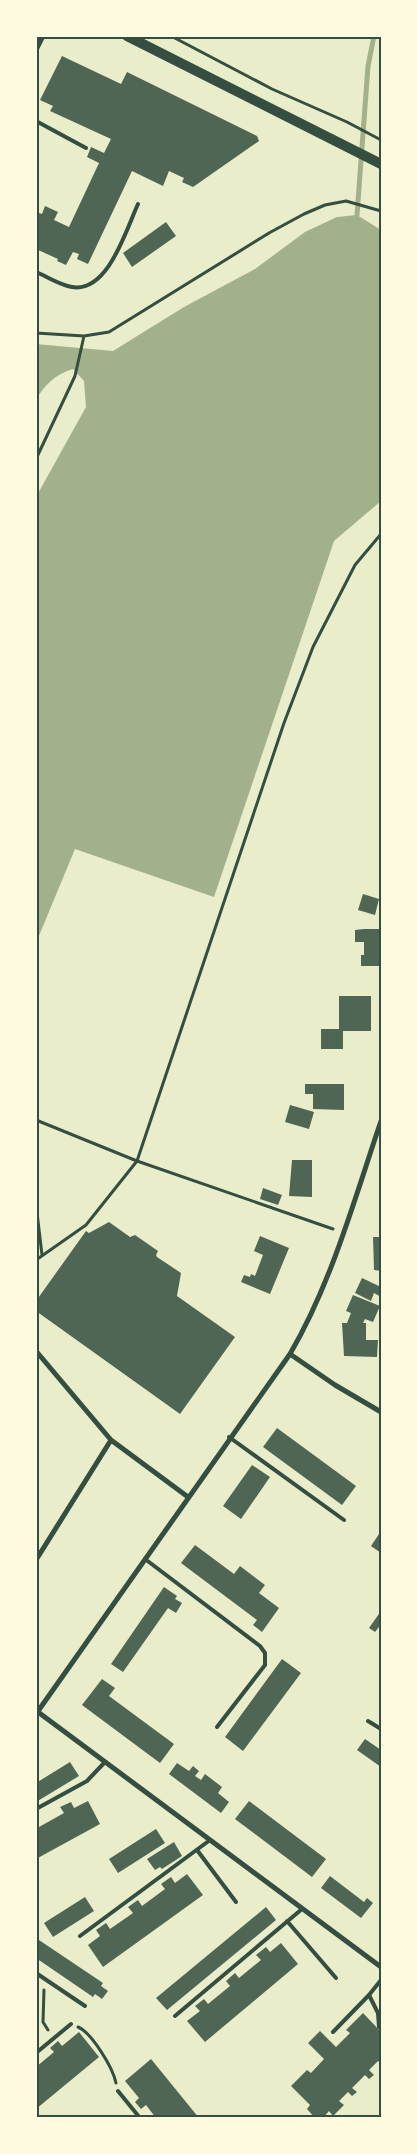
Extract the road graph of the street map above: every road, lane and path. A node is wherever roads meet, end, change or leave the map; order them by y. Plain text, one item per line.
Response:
1 (43, 36) edge
2 (127, 36) edge
3 (171, 36) edge
4 (36, 50) edge
5 (36, 122) edge
6 (381, 140) edge
7 (86, 148) dead end
8 (381, 164) edge
9 (138, 204) dead end
10 (381, 211) edge
11 (36, 272) edge
12 (36, 333) edge
13 (84, 336) junction
14 (36, 459) edge
15 (381, 534) edge
16 (36, 1120) edge
17 (381, 1121) edge
18 (137, 1161) junction
19 (36, 1204) edge
20 (343, 1233) junction
21 (42, 1255) junction
22 (36, 1260) edge
23 (36, 1351) edge
24 (290, 1354) junction
25 (381, 1412) edge
26 (230, 1437) junction
27 (111, 1440) junction
28 (188, 1497) junction
29 (344, 1520) dead end
30 (145, 1559) junction
31 (36, 1560) edge
32 (37, 1713) edge
33 (368, 1721) dead end
34 (217, 1728) dead end
35 (381, 1729) edge
36 (105, 1762) junction
37 (36, 1809) edge
38 (210, 1840) junction
39 (197, 1850) junction
40 (236, 1902) dead end
41 (302, 1908) junction
42 (287, 1922) junction
43 (80, 1936) dead end
44 (381, 1967) edge
45 (36, 1973) edge
46 (45, 1978) junction
47 (336, 1978) dead end
48 (381, 1980) edge
49 (369, 1996) junction
50 (86, 2006) dead end
51 (175, 2016) dead end
52 (71, 2024) joint
53 (379, 2027) dead end
54 (333, 2032) dead end
55 (54, 2038) junction
56 (36, 2053) edge
57 (118, 2091) joint
58 (140, 2118) edge

1 - 4 street
2 - 8 main road
3 - 6 path
5 - 7 lane
9 - 11 lane
10 - 13 path
12 - 13 path
13 - 14 path
15 - 18 path
16 - 18 path
17 - 20 street
18 - 20 path
18 - 21 path
19 - 21 path
20 - 24 street
21 - 22 path
23 - 27 street
24 - 25 street
24 - 26 street
26 - 28 street
26 - 29 lane
27 - 28 street
27 - 31 street
28 - 30 street
30 - 32 street
30 - 34 lane
32 - 36 street
33 - 35 lane
36 - 37 lane
36 - 38 street
38 - 39 lane
38 - 41 street
39 - 40 lane
39 - 43 lane
41 - 42 lane
41 - 44 street
42 - 47 lane
42 - 51 lane
45 - 46 lane
46 - 50 lane
46 - 55 path
48 - 49 lane
49 - 53 lane
49 - 54 lane
52 - 55 lane
52 - 57 path
55 - 56 lane
57 - 58 lane

